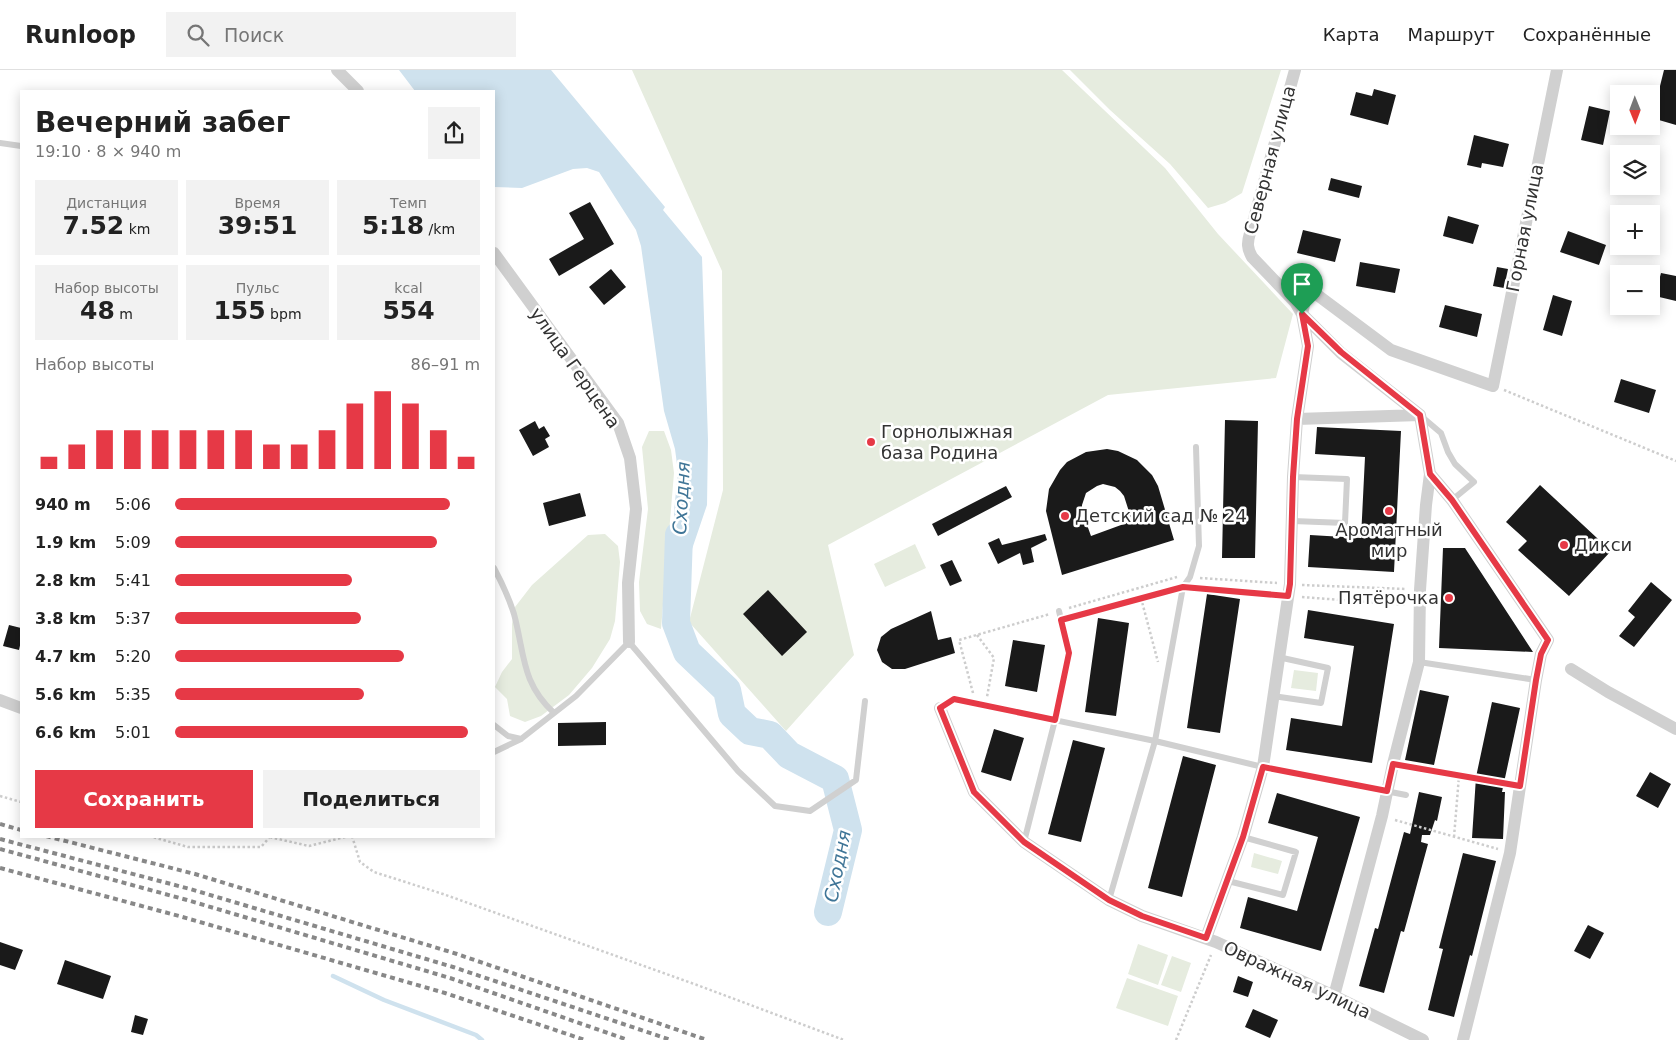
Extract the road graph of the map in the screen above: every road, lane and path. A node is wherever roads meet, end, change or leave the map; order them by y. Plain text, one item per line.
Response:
1 (338, 70) edge
2 (1295, 70) edge
3 (1557, 70) edge
4 (357, 90) edge
5 (0, 143) edge
6 (20, 146) edge
7 (495, 254) edge
8 (1302, 314) junction
9 (1493, 386) junction
10 (1420, 415) junction
11 (1297, 419) junction
12 (1196, 447) dead end
13 (1676, 461) edge
14 (1430, 474) junction
15 (1293, 477) junction
16 (1452, 500) junction
17 (1292, 521) junction
18 (495, 570) edge
19 (1183, 587) junction
20 (1288, 596) junction
21 (1141, 598) junction
22 (1420, 606) junction
23 (1059, 611) dead end
24 (1061, 620) junction
25 (977, 635) dead end
26 (958, 640) dead end
27 (630, 642) junction
28 (1278, 657) junction
29 (1419, 662) junction
30 (1158, 663) dead end
31 (1571, 669) dead end
32 (1536, 680) junction
33 (1273, 696) junction
34 (0, 700) edge
35 (865, 701) dead end
36 (976, 704) junction
37 (985, 706) junction
38 (20, 708) edge
39 (940, 708) joint
40 (554, 713) junction
41 (1055, 720) junction
42 (495, 727) edge
43 (1676, 729) edge
44 (521, 739) junction
45 (1155, 741) junction
46 (495, 752) edge
47 (1393, 764) junction
48 (1263, 767) junction
49 (1459, 775) junction
50 (1520, 786) junction
51 (1387, 791) junction
52 (1406, 795) dead end
53 (0, 796) edge
54 (20, 802) edge
55 (1382, 816) junction
56 (1243, 837) junction
57 (1454, 837) junction
58 (156, 838) edge
59 (269, 838) joint
60 (343, 838) edge
61 (352, 838) edge
62 (1024, 842) junction
63 (1510, 853) junction
64 (1228, 881) junction
65 (1109, 900) junction
66 (1211, 940) junction
67 (1334, 996) junction
68 (844, 1040) edge
69 (1176, 1040) edge
70 (1423, 1040) edge
71 (1463, 1040) edge

1 - 4 street
2 - 8 street, Северная улица
3 - 9 street, Горная улица
5 - 6 lane
7 - 27 street, улица Герцена
8 - 9 street
8 - 10 street, Северная улица
8 - 11 street
9 - 13 path
10 - 11 street
10 - 14 street
10 - 16 lane
11 - 15 street
12 - 19 lane
14 - 16 street
14 - 22 street
15 - 17 street
15 - 17 lane
16 - 32 street
17 - 20 street
18 - 40 lane
19 - 20 path
19 - 21 path
19 - 45 lane
20 - 22 path
20 - 28 street
21 - 24 path
21 - 30 path
22 - 29 street
23 - 24 lane
24 - 41 lane
25 - 37 path
26 - 36 path
27 - 35 lane
27 - 40 lane
28 - 33 street
28 - 33 lane
29 - 32 lane
29 - 47 street
31 - 43 street
32 - 50 street
33 - 48 street
34 - 38 street
36 - 37 lane
36 - 39 lane
37 - 41 lane
39 - 62 street, Овражная улица
40 - 44 lane
41 - 45 lane
41 - 62 lane
42 - 44 lane
44 - 46 lane
45 - 48 lane
45 - 65 lane
47 - 49 path
47 - 51 street
48 - 51 lane
48 - 56 street
49 - 50 path
49 - 57 path
50 - 63 street
51 - 52 lane
51 - 55 street
53 - 54 path
55 - 57 path
55 - 67 street
56 - 64 street
56 - 64 lane
57 - 63 path
58 - 59 path
59 - 60 path
61 - 68 path
62 - 65 street, Овражная улица
63 - 71 street
64 - 66 street
65 - 66 street, Овражная улица
66 - 67 street, Овражная улица
66 - 69 path
67 - 70 street, Овражная улица

